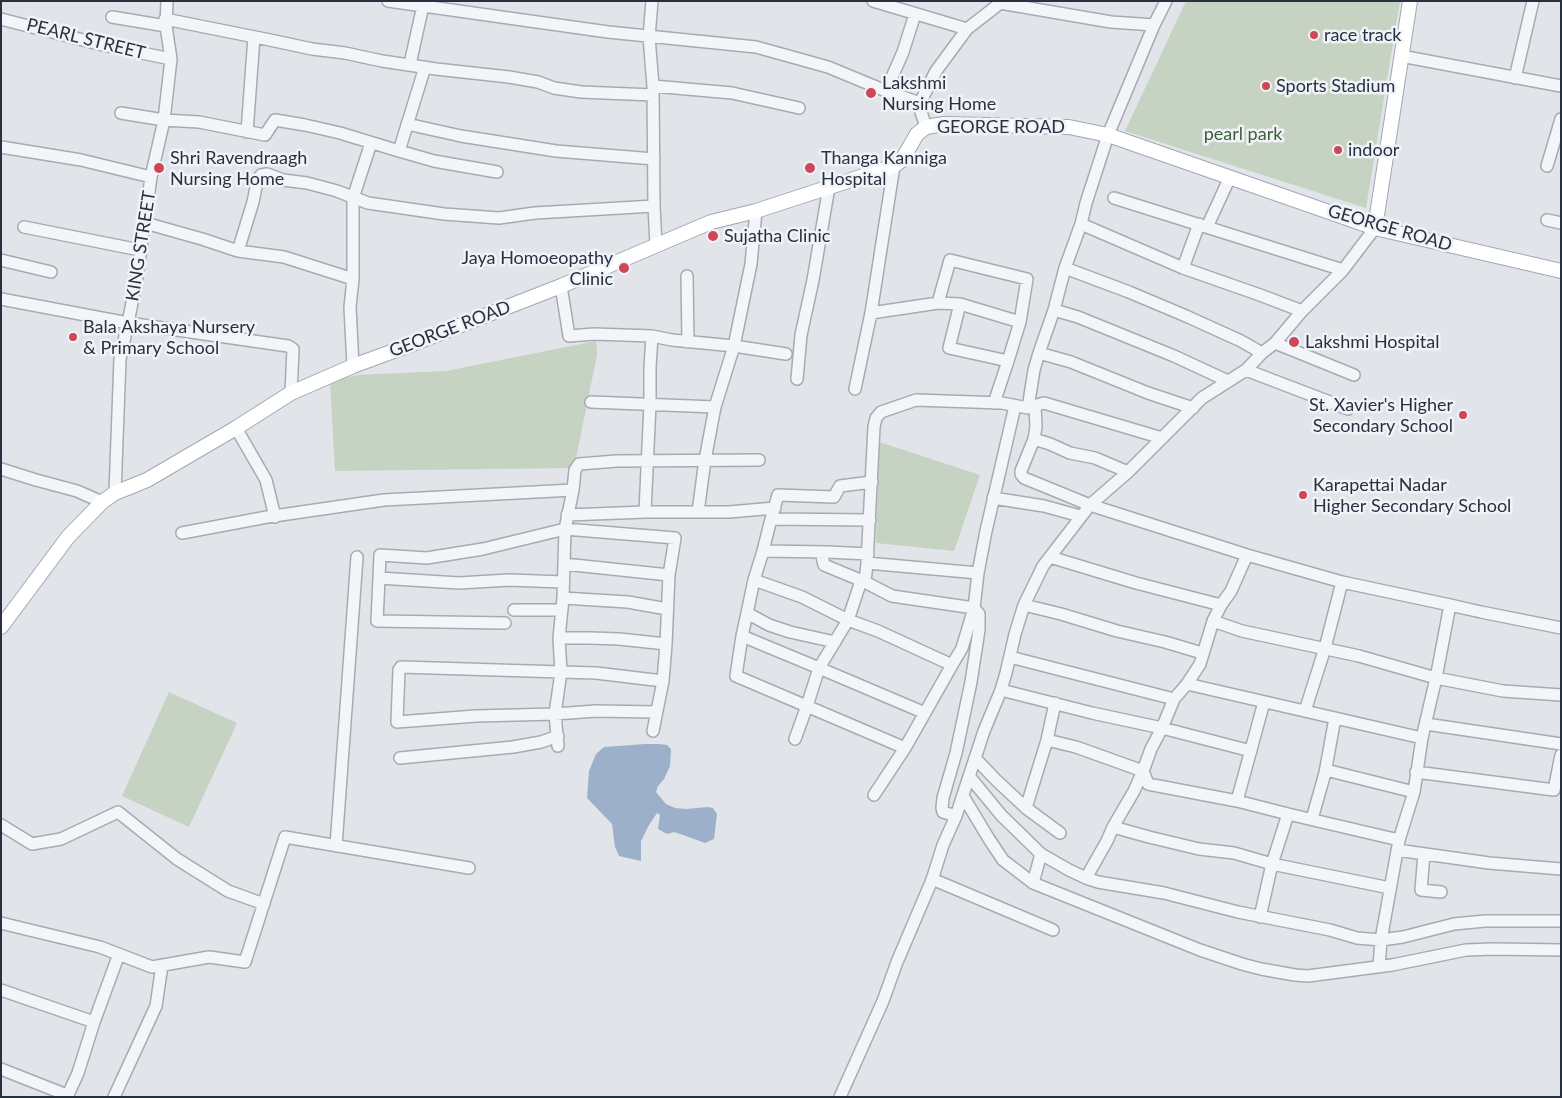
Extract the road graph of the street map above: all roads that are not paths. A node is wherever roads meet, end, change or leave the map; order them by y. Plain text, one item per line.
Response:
1 (167, 1) edge
2 (388, 1) edge
3 (652, 1) edge
4 (873, 1) edge
5 (1166, 1) edge
6 (1410, 1) edge
7 (1533, 1) edge
8 (1002, 2) edge
9 (423, 4) edge
10 (915, 14) junction
11 (112, 17) dead end
12 (1, 19) edge
13 (166, 23) junction
14 (1154, 25) junction
15 (967, 29) junction
16 (254, 37) junction
17 (649, 37) junction
18 (1402, 56) junction
19 (171, 59) junction
20 (410, 64) junction
21 (425, 67) junction
22 (1514, 78) junction
23 (1561, 86) edge
24 (653, 90) junction
25 (886, 91) junction
26 (920, 103) junction
27 (799, 108) dead end
28 (121, 113) dead end
29 (164, 120) junction
30 (1561, 120) edge
31 (407, 124) junction
32 (926, 127) junction
33 (247, 132) junction
34 (1108, 135) junction
35 (1559, 136) edge
36 (371, 143) junction
37 (1, 147) edge
38 (399, 151) junction
39 (654, 159) junction
40 (894, 166) junction
41 (1547, 166) dead end
42 (498, 172) dead end
43 (151, 177) junction
44 (1230, 177) junction
45 (829, 187) junction
46 (353, 198) junction
47 (1114, 198) dead end
48 (654, 206) junction
49 (756, 211) junction
50 (1546, 220) dead end
51 (145, 223) junction
52 (1561, 223) edge
53 (1081, 224) junction
54 (1203, 225) junction
55 (24, 227) dead end
56 (1375, 228) junction
57 (656, 245) junction
58 (140, 250) junction
59 (238, 251) junction
60 (1, 260) edge
61 (1065, 268) junction
62 (1182, 268) junction
63 (1343, 270) junction
64 (1561, 271) edge
65 (52, 272) dead end
66 (687, 276) dead end
67 (353, 280) junction
68 (561, 286) junction
69 (1, 299) edge
70 (938, 303) junction
71 (960, 304) junction
72 (1054, 310) junction
73 (1302, 311) junction
74 (871, 312) junction
75 (1020, 322) junction
76 (128, 323) junction
77 (652, 336) junction
78 (688, 342) junction
79 (1275, 343) junction
80 (734, 346) junction
81 (1039, 353) junction
82 (1262, 353) junction
83 (786, 354) dead end
84 (1008, 360) junction
85 (353, 366) junction
86 (1246, 370) junction
87 (1354, 375) dead end
88 (797, 378) dead end
89 (1228, 381) junction
90 (855, 389) dead end
91 (291, 393) junction
92 (591, 402) dead end
93 (994, 403) junction
94 (650, 404) junction
95 (1015, 406) junction
96 (715, 407) junction
97 (1032, 407) junction
98 (1193, 408) junction
99 (1348, 409) dead end
100 (236, 428) junction
101 (1162, 438) junction
102 (1034, 439) junction
103 (705, 460) junction
104 (759, 460) dead end
105 (648, 461) junction
106 (1, 469) edge
107 (1128, 472) junction
108 (872, 482) junction
109 (1048, 487) junction
110 (573, 490) junction
111 (115, 493) junction
112 (993, 498) junction
113 (102, 502) junction
114 (1090, 505) junction
115 (1044, 506) junction
116 (775, 508) junction
117 (645, 512) junction
118 (698, 512) junction
119 (567, 515) junction
120 (1080, 516) junction
121 (274, 517) junction
122 (770, 519) junction
123 (870, 520) junction
124 (565, 529) junction
125 (182, 533) dead end
126 (763, 551) junction
127 (821, 552) junction
128 (1247, 555) junction
129 (358, 557) dead end
130 (1050, 557) junction
131 (867, 559) junction
132 (564, 564) junction
133 (978, 573) junction
134 (669, 575) junction
135 (379, 578) junction
136 (754, 580) junction
137 (863, 581) junction
138 (563, 582) junction
139 (1342, 582) junction
140 (563, 604) junction
141 (1450, 604) junction
142 (1024, 605) junction
143 (1221, 605) junction
144 (974, 608) junction
145 (668, 609) junction
146 (514, 610) dead end
147 (747, 613) junction
148 (848, 620) junction
149 (1213, 621) junction
150 (504, 623) dead end
151 (1, 627) edge
152 (1561, 628) edge
153 (742, 636) junction
154 (559, 638) junction
155 (835, 642) junction
156 (666, 644) junction
157 (1325, 648) junction
158 (1202, 653) junction
159 (1010, 657) junction
160 (952, 665) junction
161 (819, 668) junction
162 (561, 672) junction
163 (1436, 678) junction
164 (662, 681) junction
165 (1187, 684) junction
166 (1001, 690) junction
167 (1561, 696) edge
168 (1174, 699) junction
169 (1264, 702) junction
170 (1055, 703) junction
171 (807, 706) junction
172 (1305, 711) junction
173 (656, 712) junction
174 (555, 714) junction
175 (925, 714) junction
176 (1335, 718) junction
177 (1426, 724) junction
178 (1162, 728) junction
179 (653, 731) dead end
180 (1422, 738) junction
181 (795, 739) dead end
182 (1047, 740) junction
183 (1561, 744) edge
184 (905, 748) junction
185 (1251, 751) junction
186 (1561, 755) edge
187 (400, 758) dead end
188 (975, 758) junction
189 (1326, 770) junction
190 (1143, 771) junction
191 (1416, 772) junction
192 (969, 776) junction
193 (1557, 790) edge
194 (1414, 792) junction
195 (874, 795) dead end
196 (963, 796) junction
197 (1237, 801) junction
198 (1026, 808) junction
199 (1288, 814) junction
200 (956, 816) junction
201 (1312, 819) junction
202 (1, 824) edge
203 (1113, 826) junction
204 (1060, 833) dead end
205 (1398, 845) junction
206 (336, 846) junction
207 (1041, 854) junction
208 (1424, 854) junction
209 (1272, 864) junction
210 (469, 868) dead end
211 (1561, 869) edge
212 (1086, 878) junction
213 (932, 879) junction
214 (1033, 883) junction
215 (1390, 888) junction
216 (1441, 892) dead end
217 (264, 904) junction
218 (1260, 917) junction
219 (1561, 921) edge
220 (1, 923) edge
221 (1053, 930) dead end
222 (1381, 940) junction
223 (1561, 950) edge
224 (119, 954) junction
225 (162, 965) junction
226 (1379, 966) junction
227 (1, 990) edge
228 (94, 1022) junction
229 (1, 1069) edge
230 (67, 1096) edge
231 (114, 1097) edge
232 (840, 1097) edge

1 - 13 street, KING STREET
2 - 9 street
3 - 17 street
4 - 10 street
5 - 14 street
6 - 18 main road
7 - 22 street
8 - 14 street
8 - 15 street
9 - 17 street
9 - 20 street
10 - 15 street
10 - 25 street
11 - 13 street
12 - 19 street, PEARL STREET
13 - 16 street
13 - 19 street, KING STREET
14 - 34 street
15 - 26 street
16 - 20 street
16 - 33 street
17 - 24 street
17 - 25 street
18 - 22 street
18 - 56 main road
19 - 29 street, KING STREET
20 - 21 street
21 - 24 street
21 - 31 street
22 - 23 street
24 - 27 street
24 - 39 street
25 - 26 street
26 - 32 street
28 - 29 street
29 - 33 street
29 - 43 street, KING STREET
30 - 35 street
31 - 38 street
31 - 39 street
32 - 34 main road, GEORGE ROAD
32 - 40 main road, GEORGE ROAD
33 - 36 street
34 - 44 main road, GEORGE ROAD
34 - 53 street
35 - 41 street
36 - 38 street
36 - 46 street
37 - 43 street
38 - 42 street
39 - 48 street
40 - 45 main road, GEORGE ROAD
40 - 74 street
43 - 51 street, KING STREET
44 - 54 street
44 - 56 main road, GEORGE ROAD
45 - 49 main road, GEORGE ROAD
45 - 88 street
46 - 48 street
46 - 59 street
46 - 67 street
47 - 54 street
48 - 57 street
49 - 57 main road, GEORGE ROAD
49 - 80 street
50 - 52 street
51 - 58 street, KING STREET
51 - 59 street
53 - 61 street
53 - 62 street
54 - 62 street
54 - 63 street
55 - 58 street
56 - 63 street
56 - 64 main road, GEORGE ROAD
57 - 68 main road, GEORGE ROAD
58 - 76 street, KING STREET
59 - 67 street
60 - 65 street
61 - 72 street
61 - 82 street
62 - 73 street
63 - 73 street
66 - 78 street
67 - 85 street
68 - 77 street
68 - 85 main road, GEORGE ROAD
69 - 76 street
70 - 71 street
70 - 74 street
70 - 75 street
71 - 75 street
71 - 84 street
72 - 81 street
72 - 89 street
73 - 79 street
74 - 90 street
75 - 84 street
76 - 91 street
76 - 111 street, KING STREET
77 - 78 street
77 - 94 street
78 - 80 street
79 - 82 street
79 - 87 street
80 - 83 street
80 - 96 street
81 - 97 street
81 - 98 street
82 - 86 street
84 - 93 street
85 - 91 main road, GEORGE ROAD
86 - 89 street
86 - 99 street
89 - 98 street
91 - 100 main road, GEORGE ROAD
92 - 94 street
93 - 95 street
93 - 108 street
94 - 96 street
94 - 105 street
95 - 97 street
95 - 112 street
96 - 103 street
97 - 101 street
97 - 102 street
98 - 101 street
100 - 111 main road, GEORGE ROAD
100 - 121 street
101 - 107 street
102 - 107 street
102 - 109 street
103 - 104 street
103 - 105 street
103 - 118 street
105 - 110 street
105 - 117 street
106 - 113 street
107 - 114 street
108 - 116 street
108 - 123 street
109 - 114 street
109 - 115 street
110 - 119 street
110 - 121 street
111 - 113 main road, GEORGE ROAD
112 - 115 street
112 - 133 street
113 - 151 main road, GEORGE ROAD
114 - 120 street
114 - 128 street
115 - 120 street
116 - 118 street
116 - 122 street
117 - 118 street
117 - 119 street
119 - 124 street
120 - 130 street
121 - 125 street
122 - 123 street
122 - 126 street
123 - 131 street
124 - 132 street
124 - 134 street
124 - 135 street
126 - 127 street
126 - 136 street
127 - 131 street
127 - 137 street
128 - 139 street
128 - 143 street
129 - 206 street
130 - 142 street
130 - 143 street
131 - 133 street
131 - 137 street
132 - 134 street
132 - 138 street
133 - 144 street
134 - 145 street
135 - 138 street
135 - 150 street
136 - 147 street
136 - 148 street
137 - 144 street
137 - 148 street
138 - 140 street
139 - 141 street
139 - 157 street
140 - 145 street
140 - 146 street
140 - 154 street
141 - 152 street
141 - 163 street
142 - 158 street
142 - 159 street
143 - 149 street
144 - 160 street
144 - 200 street
145 - 156 street
147 - 153 street
147 - 155 street
148 - 155 street
148 - 160 street
149 - 157 street
149 - 158 street
153 - 161 street
153 - 171 street
154 - 156 street
154 - 162 street
155 - 161 street
156 - 164 street
157 - 163 street
157 - 172 street
158 - 165 street
159 - 166 street
159 - 168 street
160 - 175 street
161 - 171 street
161 - 175 street
162 - 164 street
162 - 174 street
162 - 174 street
163 - 167 street
163 - 177 street
164 - 173 street
165 - 168 street
165 - 169 street
166 - 170 street
166 - 188 street
168 - 178 street
169 - 172 street
169 - 185 street
170 - 178 street
170 - 182 street
171 - 181 street
171 - 184 street
172 - 176 street
173 - 174 street
173 - 179 street
174 - 187 street
175 - 184 street
176 - 180 street
176 - 189 street
177 - 180 street
177 - 183 street
178 - 185 street
178 - 190 street
180 - 191 street
182 - 190 street
182 - 198 street
184 - 195 street
185 - 197 street
186 - 193 street
188 - 192 street
188 - 198 street
189 - 194 street
189 - 201 street
190 - 197 street
190 - 203 street
191 - 193 street
191 - 194 street
192 - 196 street
192 - 207 street
194 - 205 street
196 - 200 street
196 - 214 street
197 - 199 street
198 - 204 street
199 - 201 street
199 - 209 street
200 - 213 street
201 - 205 street
202 - 217 street
203 - 209 street
203 - 212 street
205 - 208 street
205 - 215 street
206 - 210 street
206 - 217 street
207 - 212 street
207 - 214 street
208 - 211 street
208 - 216 street
209 - 215 street
209 - 218 street
212 - 218 street
213 - 221 street
213 - 232 street
214 - 226 street
215 - 222 street
217 - 225 street
218 - 222 street
219 - 222 street
220 - 224 street
222 - 226 street
223 - 226 street
224 - 225 street
224 - 228 street
225 - 231 street
227 - 228 street
228 - 230 street
229 - 230 street

